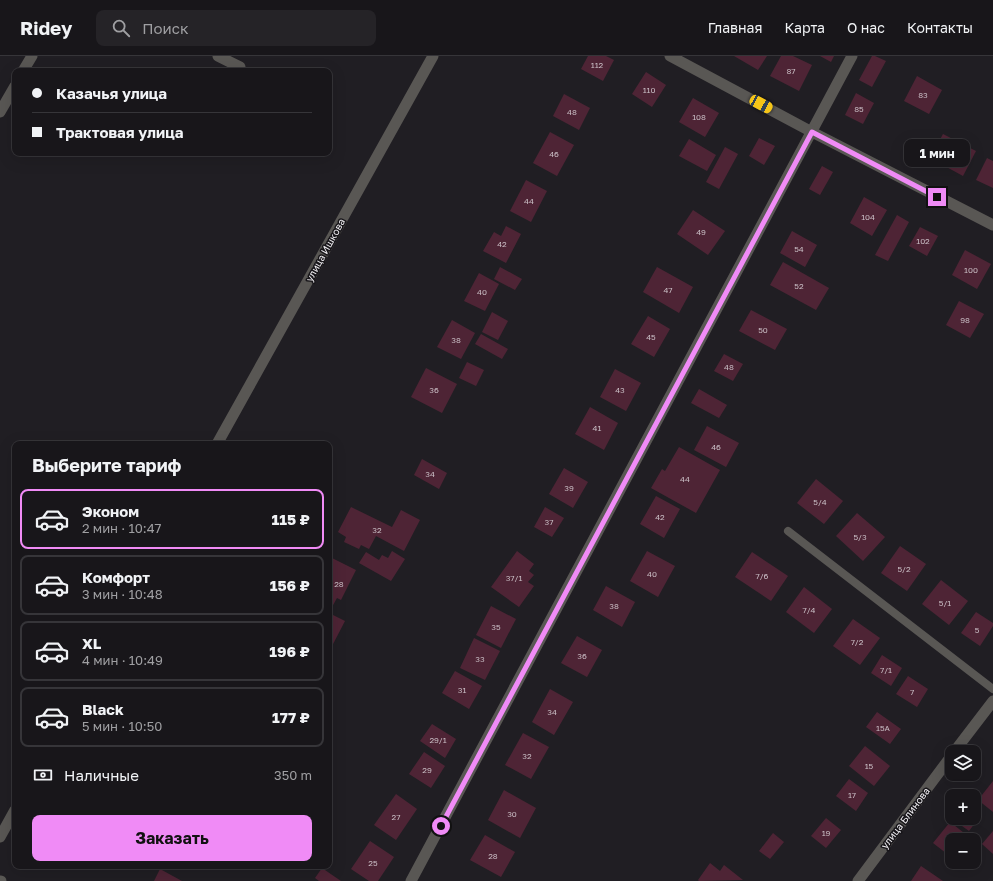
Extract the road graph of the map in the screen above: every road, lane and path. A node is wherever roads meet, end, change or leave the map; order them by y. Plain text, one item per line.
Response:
1 (32, 56) edge
2 (218, 56) edge
3 (433, 56) edge
4 (670, 56) edge
5 (852, 56) edge
6 (240, 67) dead end
7 (25, 68) edge
8 (12, 91) edge
9 (0, 112) edge
10 (812, 132) junction
11 (993, 225) edge
12 (219, 441) edge
13 (788, 531) dead end
14 (993, 689) edge
15 (993, 700) edge
16 (959, 745) edge
17 (945, 764) edge
18 (12, 815) edge
19 (0, 837) edge
20 (411, 881) edge
21 (858, 881) edge

1 - 7 street
2 - 6 street
3 - 12 street, улица Ишкова
4 - 10 street
5 - 10 street
8 - 9 street
10 - 11 street
10 - 20 street
13 - 14 lane
15 - 16 street
17 - 21 street, улица Блинова
18 - 19 street

